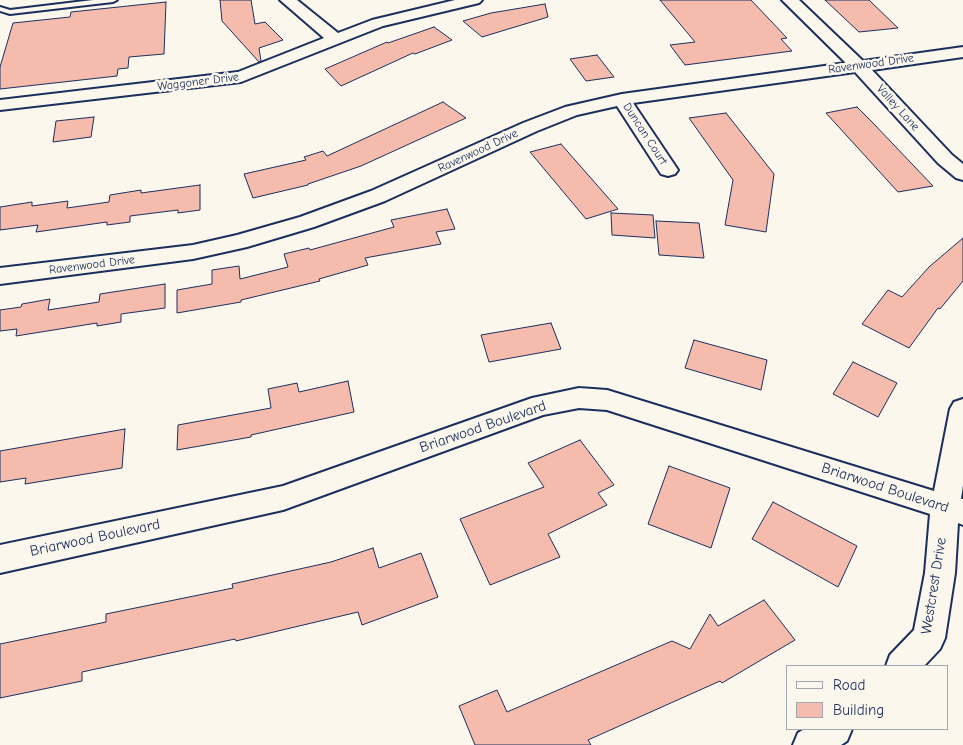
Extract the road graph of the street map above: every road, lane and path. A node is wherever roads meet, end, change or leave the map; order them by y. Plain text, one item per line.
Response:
1 (41, 0) edge
2 (113, 0) edge
3 (288, 0) edge
4 (474, 0) edge
5 (790, 0) edge
6 (82, 2) edge
7 (0, 9) edge
8 (39, 9) junction
9 (336, 40) junction
10 (963, 52) edge
11 (859, 66) junction
12 (622, 99) junction
13 (0, 105) edge
14 (668, 170) dead end
15 (963, 174) edge
16 (0, 276) edge
17 (963, 409) edge
18 (954, 510) edge
19 (0, 559) edge
20 (903, 665) edge
21 (833, 730) edge
22 (810, 745) edge

1 - 8 lane
2 - 6 lane
3 - 9 street
4 - 9 street, Waggoner Drive
5 - 11 street, Valley Lane
6 - 8 lane
7 - 8 lane
9 - 13 street, Waggoner Drive
10 - 11 street, Ravenwood Drive
11 - 12 street, Ravenwood Drive
11 - 15 street, Valley Lane
12 - 14 street, Duncan Court
12 - 16 street, Ravenwood Drive
17 - 18 street, Westcrest Drive
18 - 19 street, Briarwood Boulevard
18 - 20 street, Westcrest Drive
21 - 22 street

